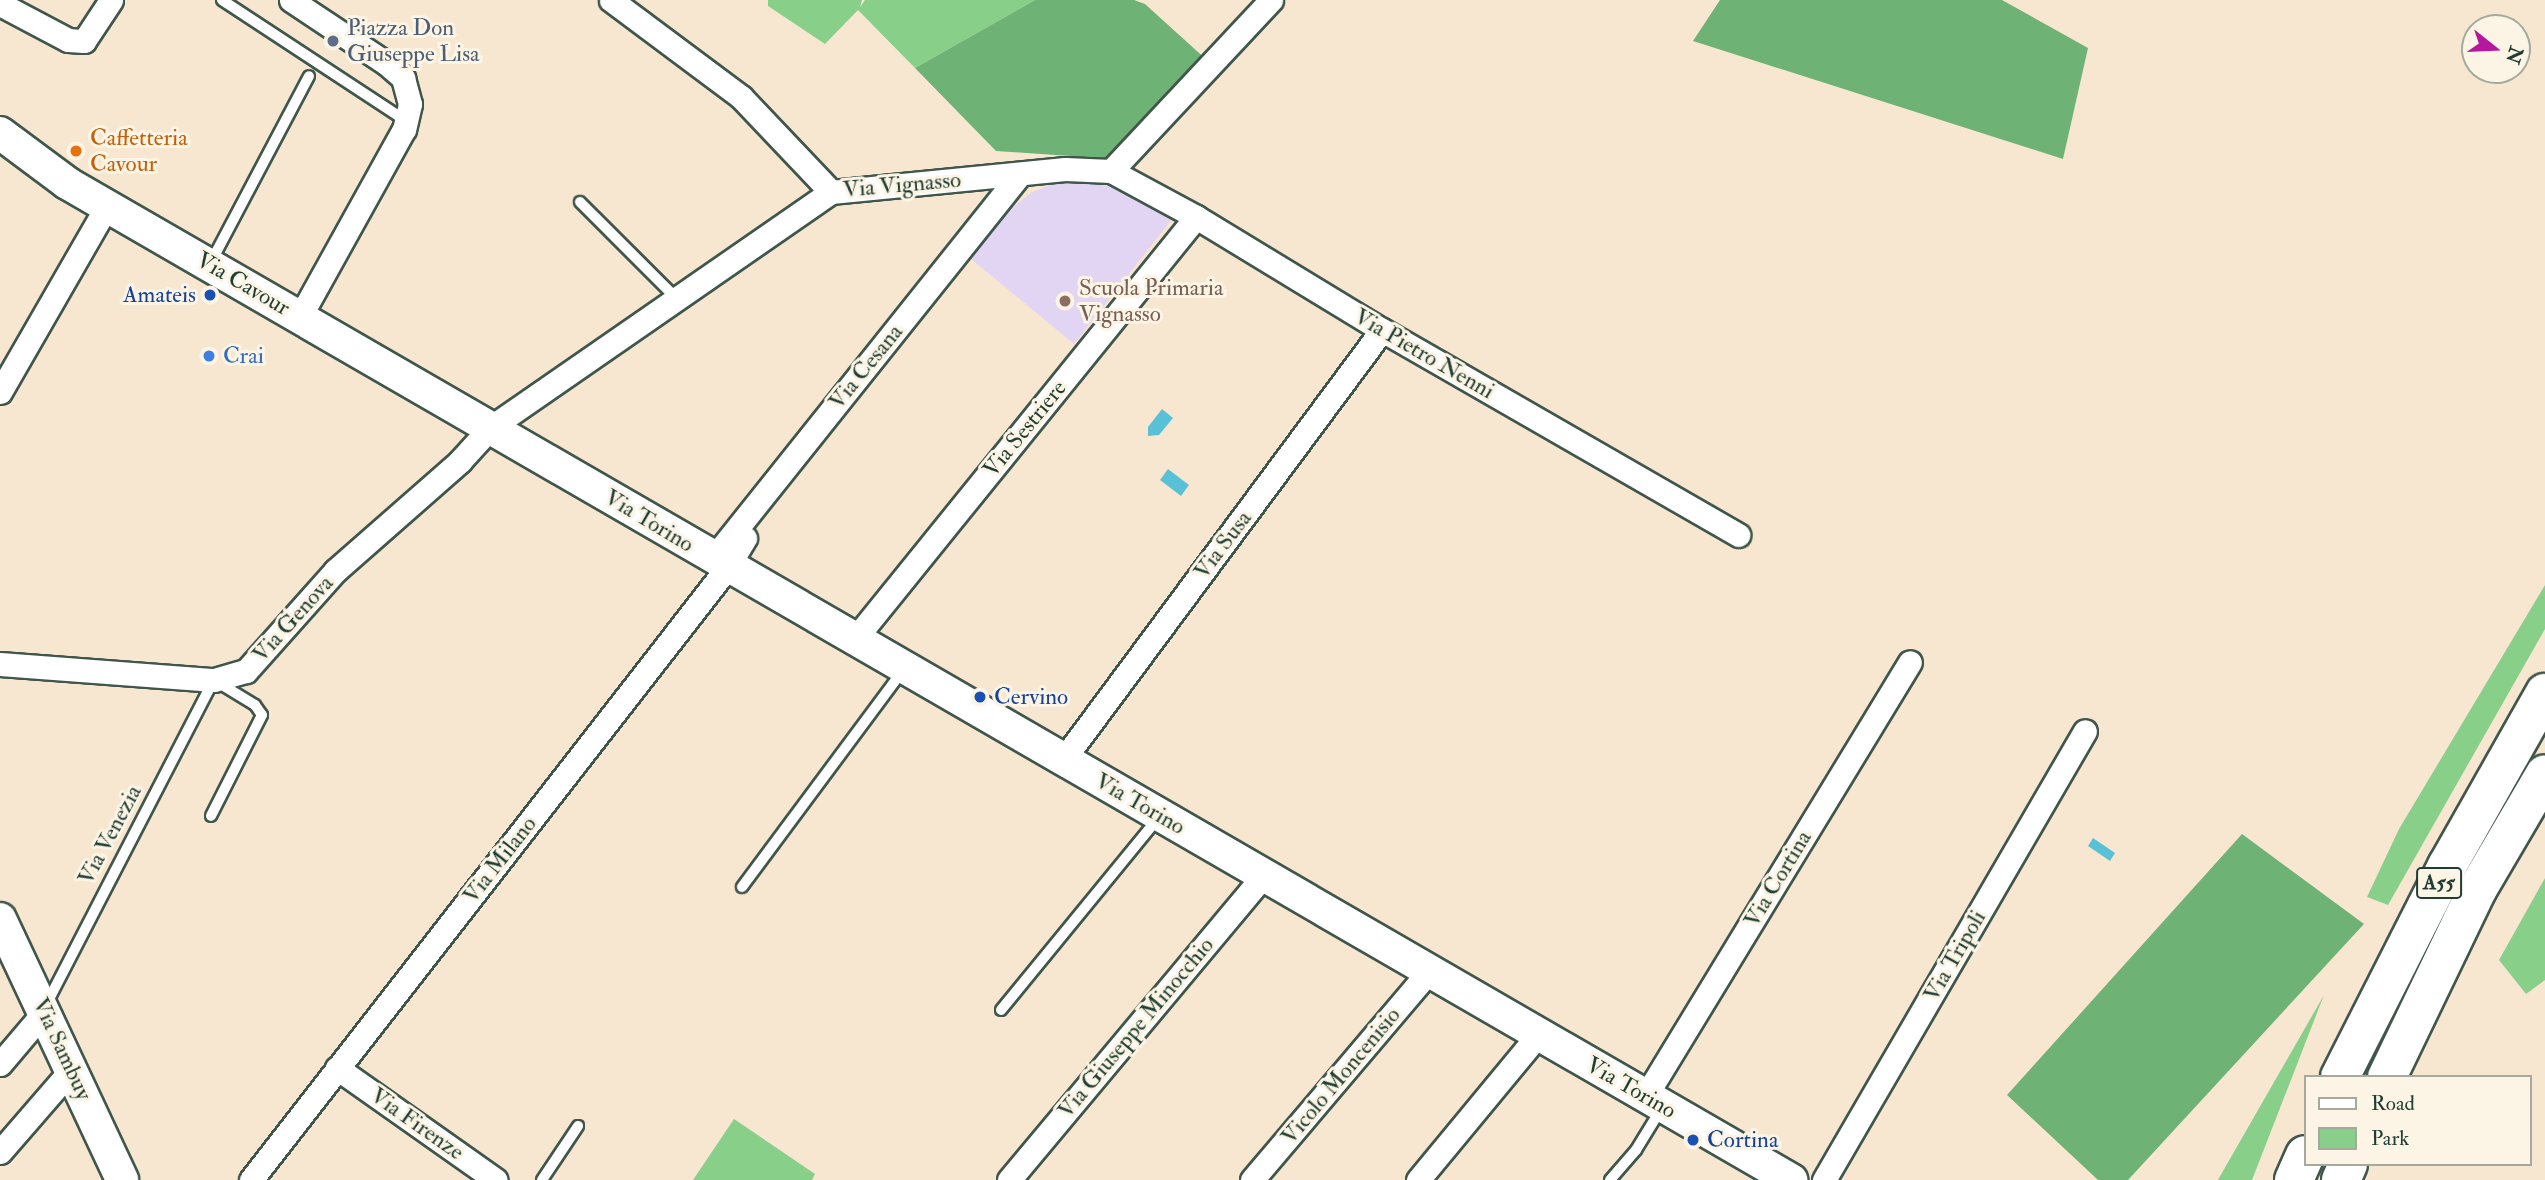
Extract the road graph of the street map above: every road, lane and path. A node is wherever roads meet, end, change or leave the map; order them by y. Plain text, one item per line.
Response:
1 (111, 0) edge
2 (222, 0) edge
3 (291, 0) edge
4 (611, 0) edge
5 (1271, 0) edge
6 (0, 4) edge
7 (309, 76) dead end
8 (406, 121) junction
9 (0, 133) edge
10 (1111, 171) junction
11 (1020, 174) junction
12 (831, 192) junction
13 (580, 202) dead end
14 (107, 206) junction
15 (1196, 217) junction
16 (209, 265) junction
17 (678, 299) junction
18 (300, 317) junction
19 (1381, 330) junction
20 (0, 392) edge
21 (490, 428) junction
22 (1738, 535) dead end
23 (745, 538) dead end
24 (720, 564) junction
25 (854, 640) junction
26 (1910, 662) dead end
27 (0, 664) edge
28 (904, 669) junction
29 (214, 680) junction
30 (2545, 693) edge
31 (2085, 731) dead end
32 (1063, 760) junction
33 (2545, 775) edge
34 (211, 816) dead end
35 (1161, 816) junction
36 (1264, 876) junction
37 (742, 887) dead end
38 (0, 919) edge
39 (7, 957) edge
40 (1429, 971) junction
41 (45, 1009) junction
42 (1001, 1010) dead end
43 (1538, 1035) junction
44 (0, 1064) edge
45 (337, 1068) junction
46 (71, 1070) junction
47 (2341, 1075) edge
48 (2388, 1075) edge
49 (1654, 1102) junction
50 (578, 1126) dead end
51 (0, 1152) edge
52 (2304, 1157) edge
53 (122, 1180) edge
54 (251, 1180) edge
55 (496, 1180) edge
56 (542, 1180) edge
57 (1009, 1180) edge
58 (1252, 1180) edge
59 (1418, 1180) edge
60 (1610, 1180) edge
61 (1791, 1180) edge
62 (1824, 1180) edge
63 (2294, 1180) edge

1 - 6 street
2 - 8 lane
3 - 8 street
4 - 12 street
5 - 10 street
7 - 16 lane
8 - 18 street
9 - 14 street, Via Cavour
10 - 11 street, Via Vignasso
10 - 15 street, Via Pietro Nenni
11 - 12 street, Via Vignasso
11 - 24 street, Via Cesana
12 - 17 street, Via Vignasso
13 - 17 lane
14 - 16 street, Via Cavour
14 - 20 street
15 - 19 street, Via Pietro Nenni
15 - 25 street, Via Sestriere
16 - 18 street, Via Cavour
17 - 21 street, Via Vignasso
18 - 21 street, Via Cavour
19 - 22 street, Via Pietro Nenni
19 - 32 street, Via Susa
21 - 24 street, Via Torino
21 - 29 street, Via Genova
23 - 24 street, Via Milano
24 - 25 street, Via Torino
24 - 45 street, Via Milano
25 - 28 street, Via Torino
26 - 49 street, Via Cortina
27 - 29 street, Via Genova
28 - 32 street, Via Torino
28 - 37 lane
29 - 34 lane
29 - 41 lane, Via Venezia
30 - 47 highway, A55
31 - 62 street, Via Tripoli
32 - 35 street, Via Torino
33 - 48 highway, A55
35 - 36 street, Via Torino
35 - 42 lane
36 - 40 street, Via Torino
36 - 57 street, Via Giuseppe Minocchio
38 - 39 street, Via Sambuy
39 - 41 street, Via Sambuy
40 - 43 street, Via Torino
40 - 58 street, Vicolo Moncenisio
41 - 44 street
41 - 46 street, Via Sambuy
43 - 49 street, Via Torino
43 - 59 street
45 - 54 street, Via Milano
45 - 55 street, Via Firenze
46 - 51 street
46 - 53 street, Via Sambuy
49 - 60 lane
49 - 61 street, Via Torino
50 - 56 lane
52 - 63 highway

